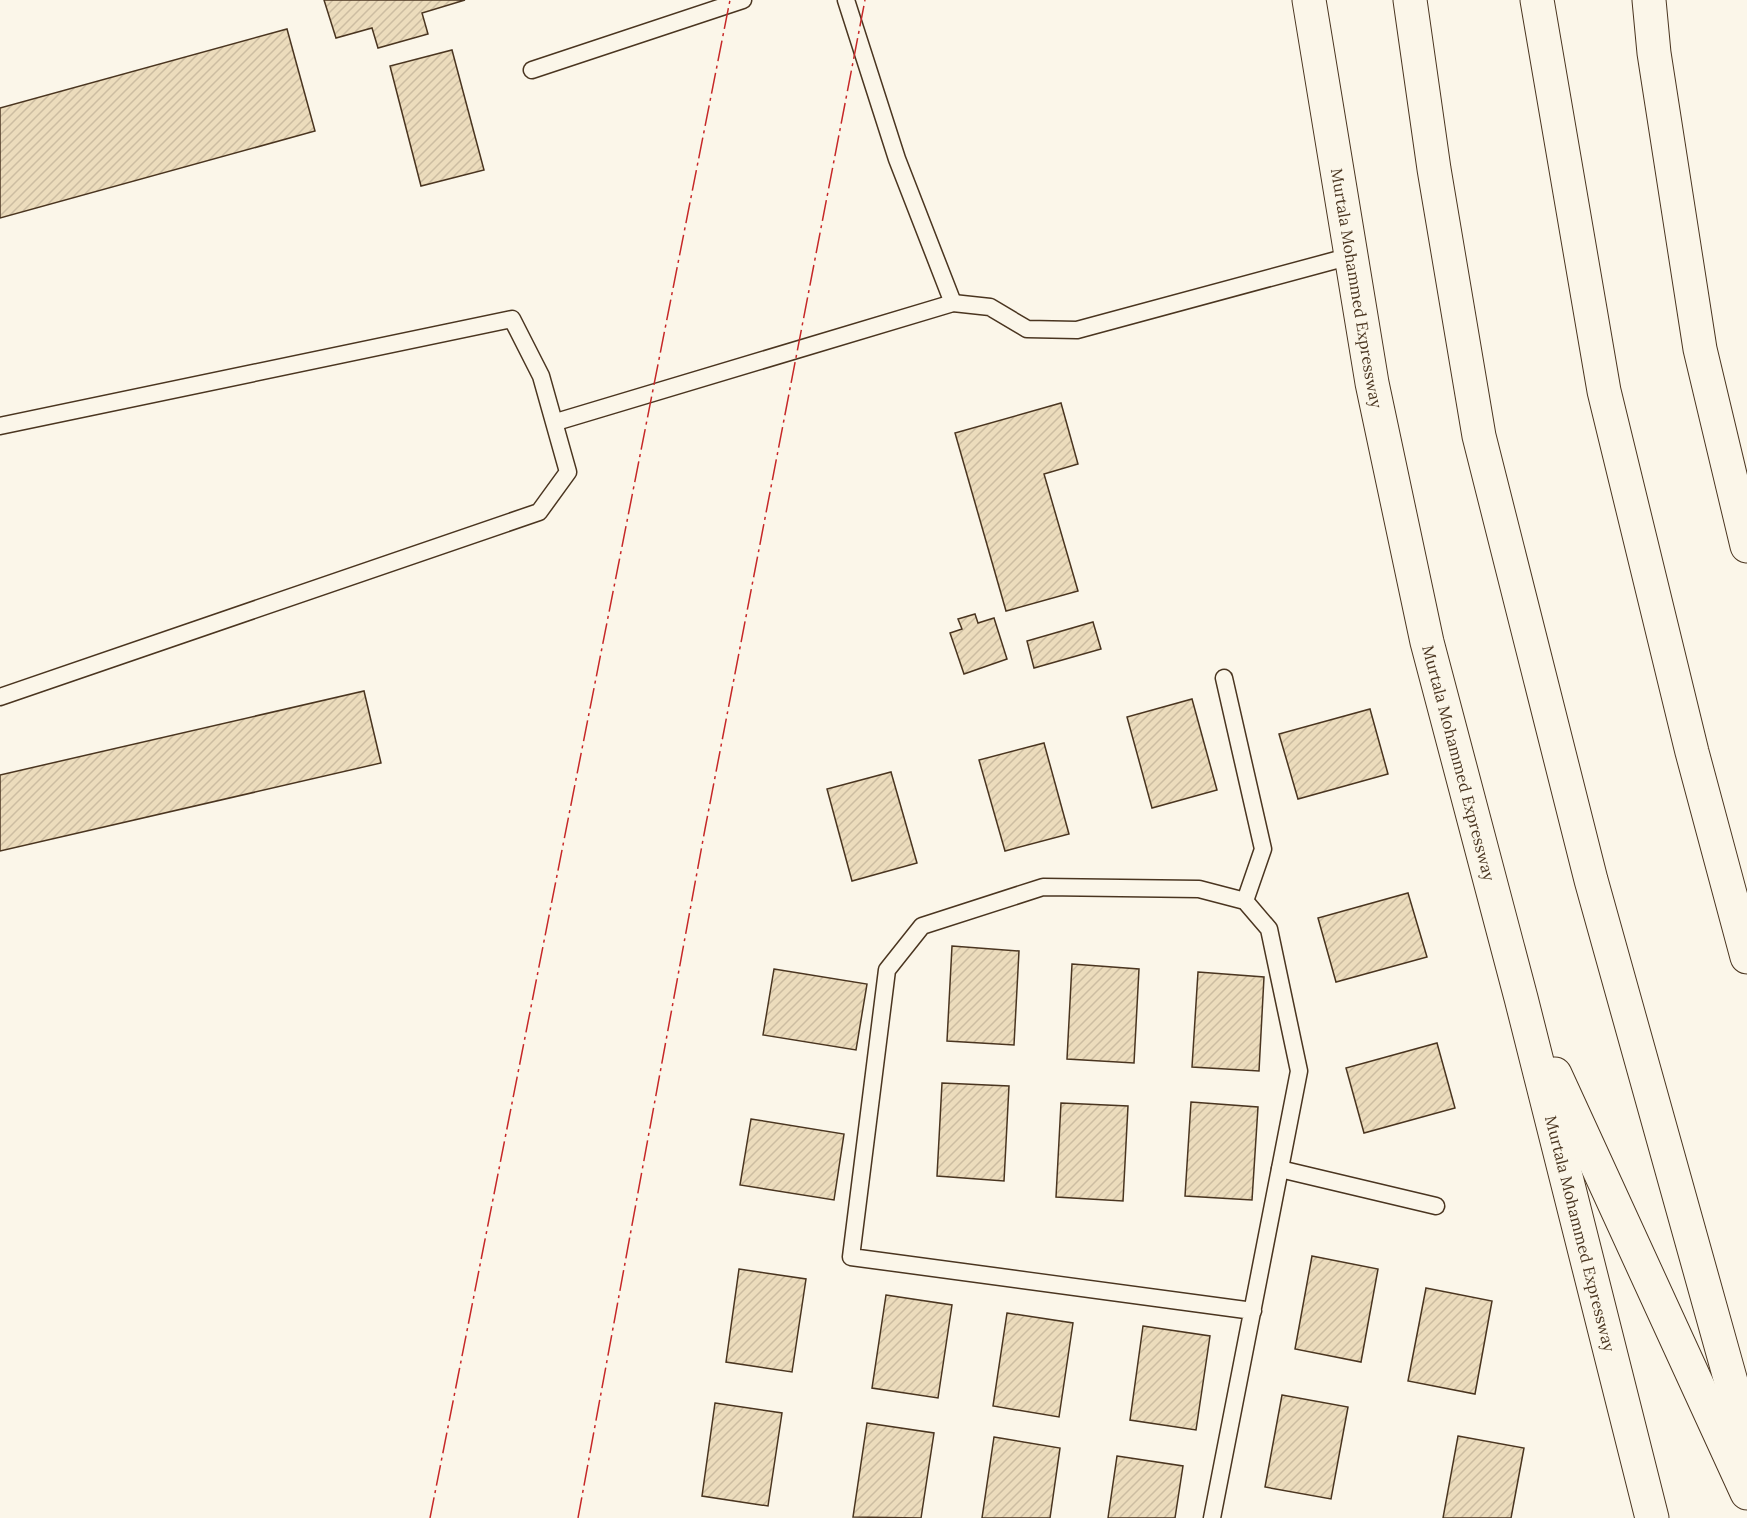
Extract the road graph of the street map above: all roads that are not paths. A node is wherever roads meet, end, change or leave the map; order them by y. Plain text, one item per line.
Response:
1 (743, 0) edge
2 (846, 0) edge
3 (1309, 0) edge
4 (1410, 0) edge
5 (1537, 0) edge
6 (1649, 0) edge
7 (531, 70) dead end
8 (1351, 256) junction
9 (953, 303) junction
10 (556, 422) junction
11 (0, 426) edge
12 (1747, 546) edge
13 (1224, 678) dead end
14 (0, 697) edge
15 (1245, 901) junction
16 (1747, 957) edge
17 (1521, 998) junction
18 (1280, 1169) junction
19 (1436, 1206) dead end
20 (1253, 1311) junction
21 (1747, 1439) edge
22 (1747, 1493) edge
23 (1212, 1518) edge
24 (1652, 1518) edge

1 - 7 lane
2 - 9 lane
3 - 8 highway, Murtala Mohammed Expressway
4 - 21 highway
5 - 16 highway
6 - 12 highway
8 - 9 lane
8 - 17 highway, Murtala Mohammed Expressway
9 - 10 lane
10 - 11 lane
10 - 14 lane
13 - 15 lane
15 - 18 lane
15 - 20 lane
17 - 22 highway
17 - 24 highway, Murtala Mohammed Expressway
18 - 19 lane
18 - 20 lane
20 - 23 lane

